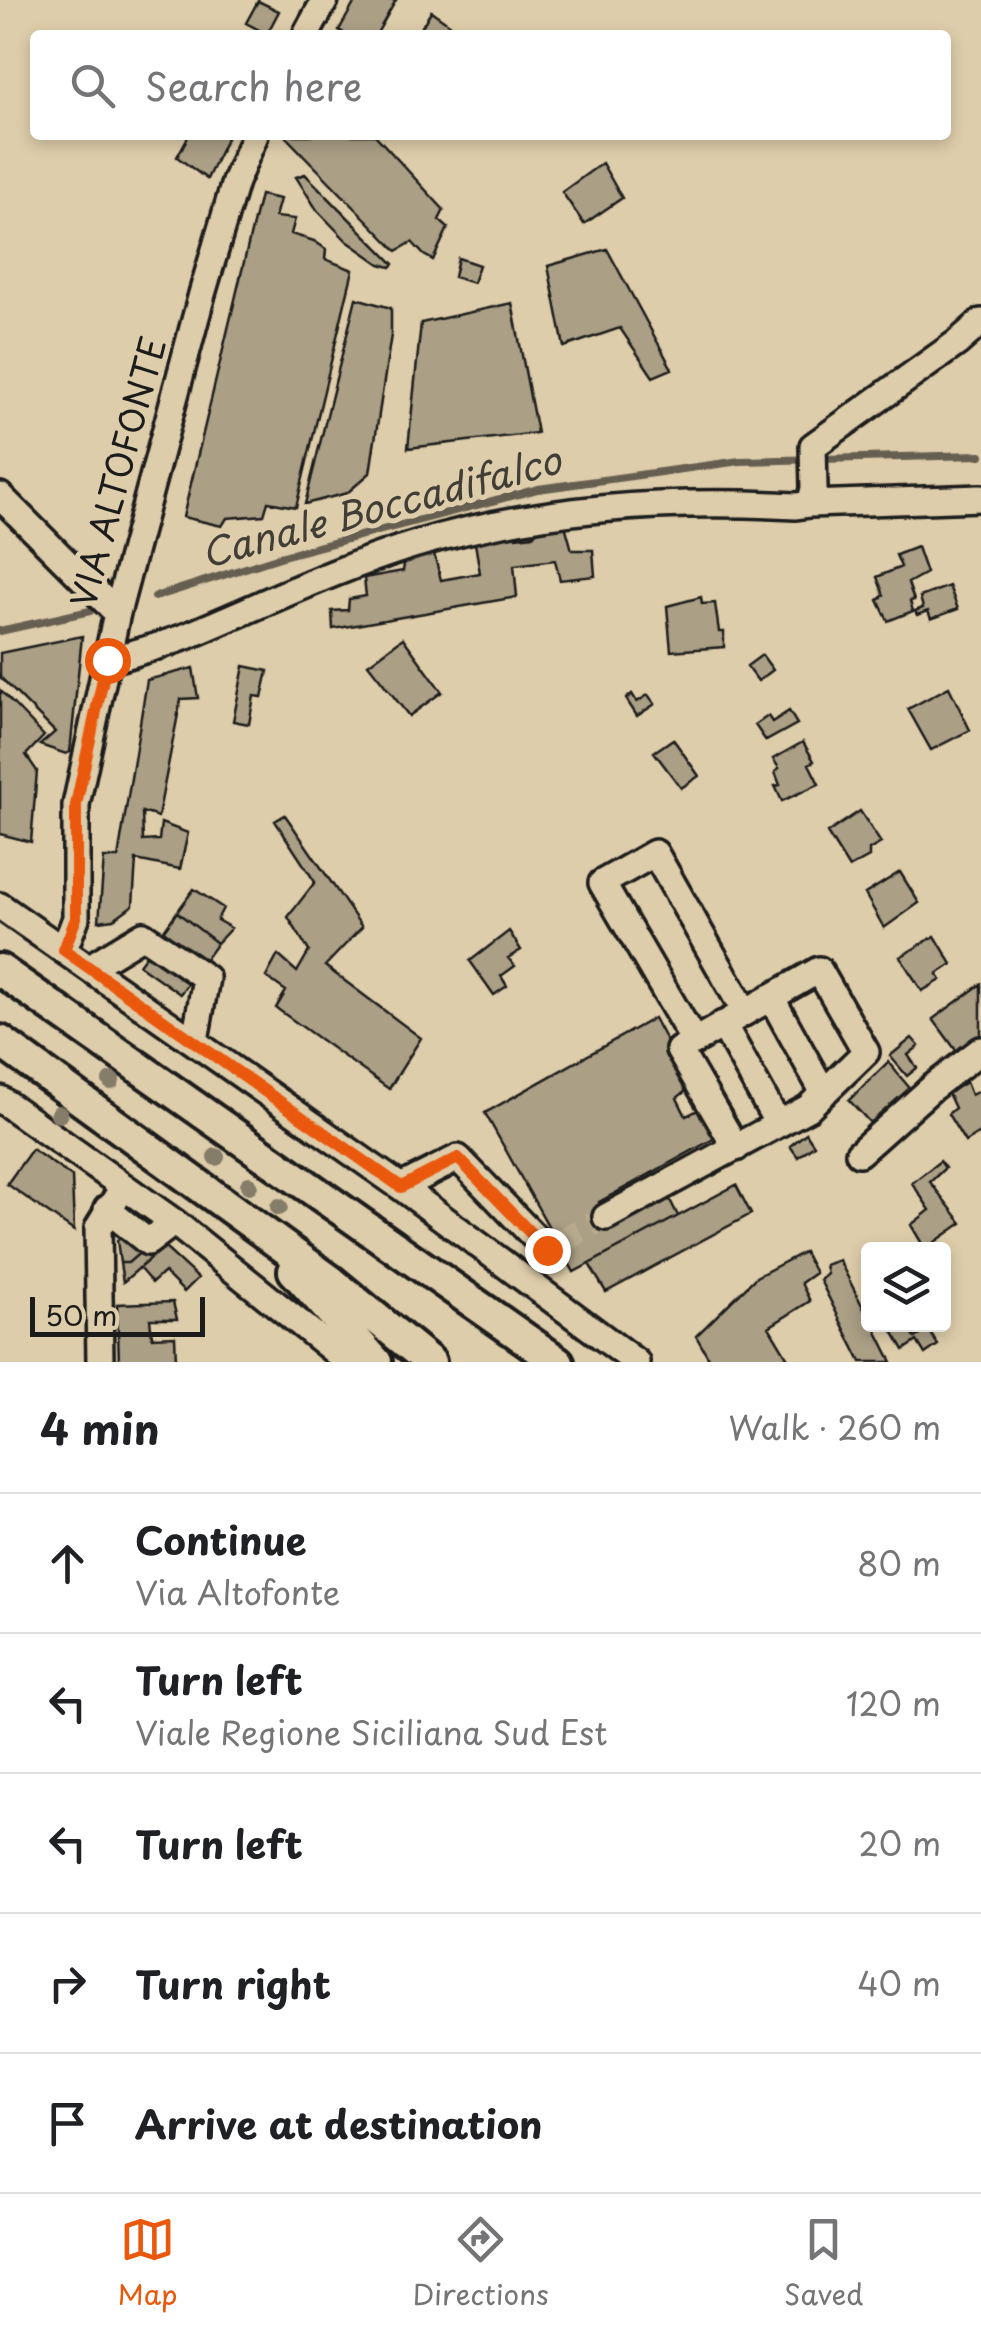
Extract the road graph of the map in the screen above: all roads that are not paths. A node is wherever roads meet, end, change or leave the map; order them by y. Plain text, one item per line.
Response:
1 (325, 0) edge
2 (309, 30) edge
3 (253, 140) edge
4 (981, 322) edge
5 (0, 496) edge
6 (981, 498) edge
7 (810, 504) junction
8 (117, 613) junction
9 (107, 660) junction
10 (0, 906) edge
11 (64, 950) junction
12 (90, 967) junction
13 (4, 971) edge
14 (770, 997) junction
15 (734, 1018) junction
16 (195, 1040) junction
17 (0, 1041) edge
18 (694, 1041) junction
19 (981, 1050) edge
20 (824, 1093) junction
21 (0, 1099) edge
22 (778, 1124) junction
23 (736, 1148) junction
24 (859, 1153) dead end
25 (124, 1187) junction
26 (401, 1187) junction
27 (228, 1205) junction
28 (108, 1210) junction
29 (606, 1217) tunnel mouth
30 (174, 1222) junction
31 (535, 1284) junction
32 (100, 1362) edge
33 (348, 1362) edge
34 (376, 1362) edge
35 (430, 1362) edge
36 (558, 1362) edge
37 (636, 1362) edge

1 - 2 street
3 - 8 street, VIA ALTOFONTE
4 - 7 street
5 - 8 street
6 - 7 street
7 - 9 street
8 - 9 street, VIA ALTOFONTE
9 - 11 street, VIA ALTOFONTE
10 - 11 street
11 - 12 street
12 - 16 street
12 - 16 street
13 - 36 main road
14 - 15 street
14 - 20 street
14 - 20 street
15 - 18 street
15 - 18 street
15 - 22 street
16 - 26 street
17 - 27 main road
18 - 23 street
19 - 24 street
20 - 22 street
21 - 25 street
22 - 23 street
23 - 29 street
25 - 28 street
25 - 30 street
26 - 31 street
26 - 31 street
27 - 34 main road
27 - 35 main road
28 - 30 street
28 - 32 street
30 - 33 street
31 - 37 street

